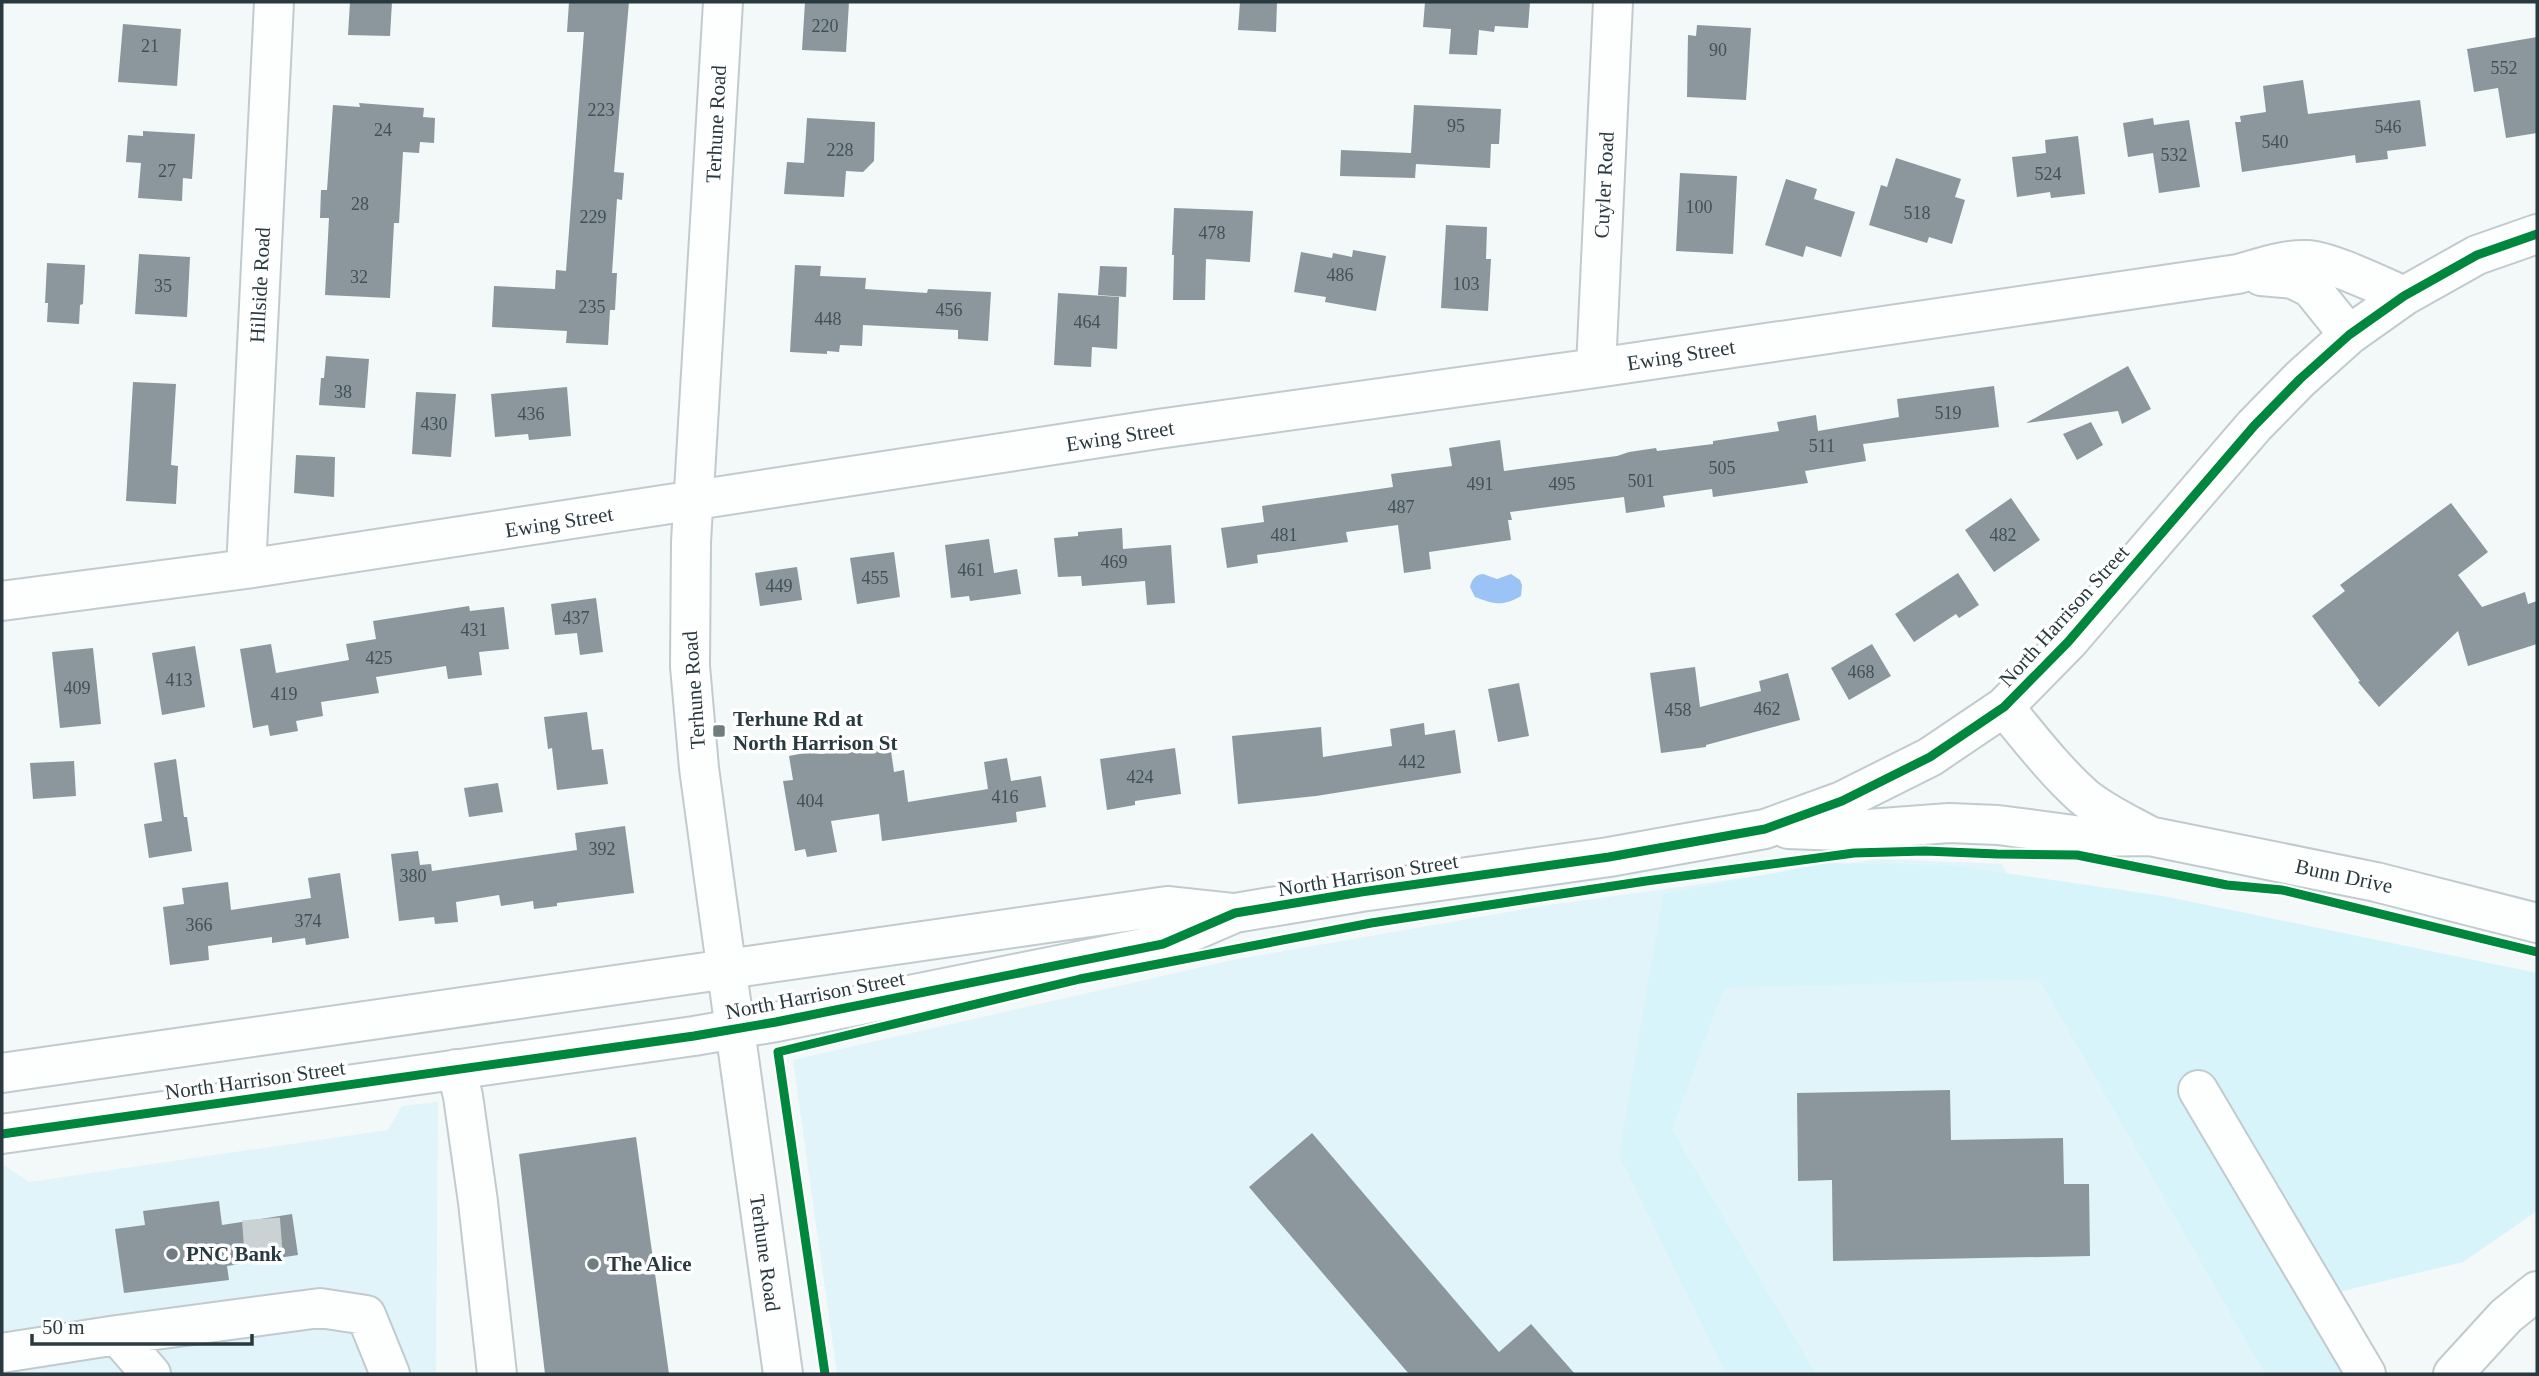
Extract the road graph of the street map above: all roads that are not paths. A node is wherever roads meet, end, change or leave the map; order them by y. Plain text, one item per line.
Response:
1 (274, 2) edge
2 (723, 2) edge
3 (1613, 2) edge
4 (2537, 234) edge
5 (2238, 274) junction
6 (2404, 296) junction
7 (2349, 335) junction
8 (1596, 368) junction
9 (694, 502) junction
10 (246, 569) junction
11 (2, 601) edge
12 (2004, 707) junction
13 (1765, 829) junction
14 (2149, 836) junction
15 (1235, 913) junction
16 (2537, 923) edge
17 (726, 969) junction
18 (734, 1029) junction
19 (456, 1069) junction
20 (2, 1073) edge
21 (2198, 1090) dead end
22 (2, 1134) edge
23 (2537, 1291) edge
24 (117, 1335) junction
25 (2, 1353) edge
26 (151, 1374) edge
27 (390, 1374) edge
28 (497, 1374) edge
29 (783, 1374) edge
30 (2365, 1374) edge
31 (2453, 1374) edge

1 - 10 street, Hillside Road
2 - 9 street, Terhune Road
3 - 8 street, Cuyler Road
4 - 6 street, North Harrison Street
5 - 6 street, Ewing Street
5 - 7 street, Ewing Street
5 - 8 street, Ewing Street
6 - 7 street, North Harrison Street
7 - 12 street, North Harrison Street
8 - 9 street, Ewing Street
9 - 10 street, Ewing Street
9 - 17 street, Terhune Road
10 - 11 street, Ewing Street
12 - 13 street, North Harrison Street
12 - 14 street, Bunn Drive
13 - 14 street, Bunn Drive
13 - 15 street, North Harrison Street
14 - 16 street, Bunn Drive
15 - 17 street, North Harrison Street
15 - 18 street, North Harrison Street
17 - 18 street, Terhune Road
17 - 20 street, North Harrison Street
18 - 19 street, North Harrison Street
18 - 29 street, Terhune Road
19 - 22 street, North Harrison Street
19 - 28 street
21 - 30 street
23 - 31 street
24 - 25 street
24 - 26 street
24 - 27 street

